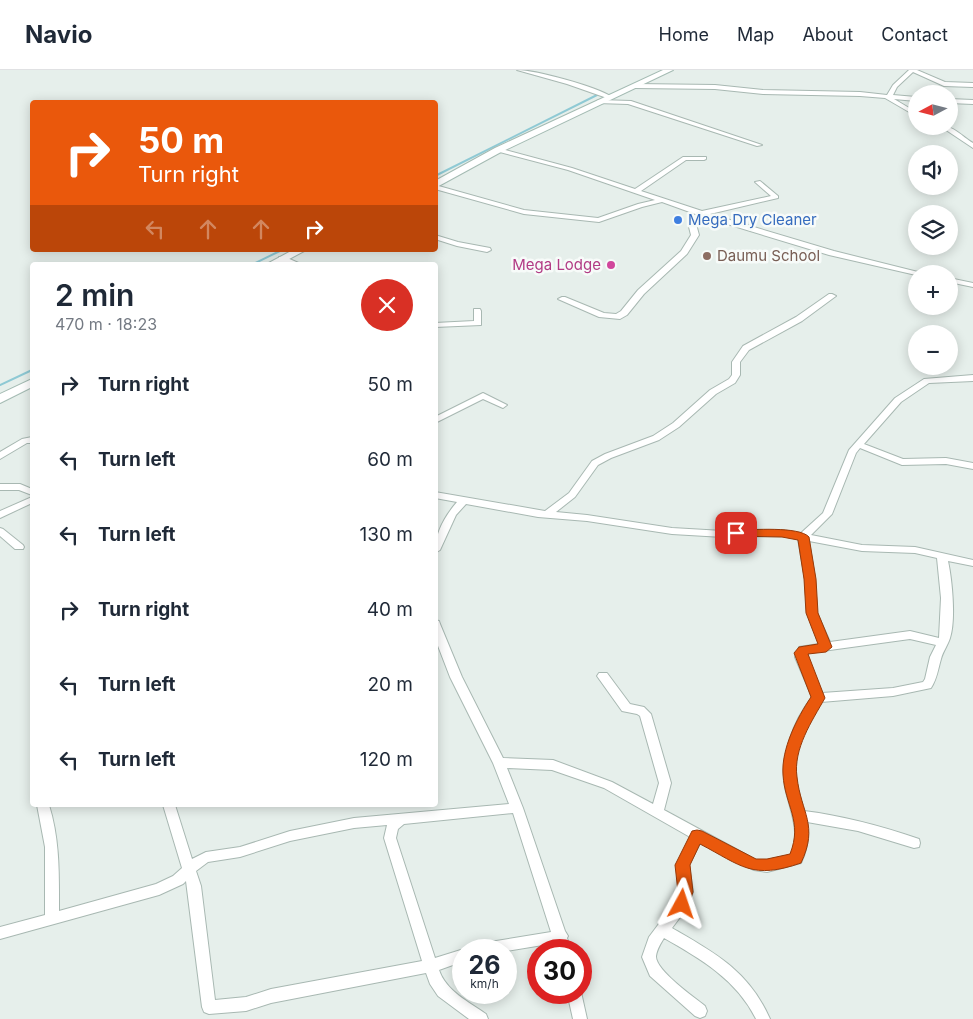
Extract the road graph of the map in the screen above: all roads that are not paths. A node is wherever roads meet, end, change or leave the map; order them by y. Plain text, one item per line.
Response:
1 (520, 70) edge
2 (669, 70) edge
3 (912, 70) edge
4 (973, 85) edge
5 (635, 86) junction
6 (609, 97) junction
7 (888, 97) junction
8 (908, 98) edge
9 (958, 101) edge
10 (599, 102) junction
11 (973, 102) edge
12 (908, 109) edge
13 (958, 135) edge
14 (759, 145) dead end
15 (973, 146) edge
16 (498, 150) junction
17 (704, 158) dead end
18 (758, 182) dead end
19 (438, 184) edge
20 (438, 187) edge
21 (637, 190) junction
22 (664, 200) junction
23 (702, 214) junction
24 (438, 237) edge
25 (487, 250) dead end
26 (297, 252) edge
27 (282, 259) junction
28 (276, 262) edge
29 (290, 262) edge
30 (908, 271) edge
31 (958, 282) edge
32 (973, 285) edge
33 (832, 296) dead end
34 (562, 299) dead end
35 (477, 311) dead end
36 (438, 325) edge
37 (973, 378) edge
38 (30, 385) edge
39 (30, 388) edge
40 (18, 390) junction
41 (0, 399) edge
42 (503, 405) dead end
43 (438, 418) edge
44 (30, 440) edge
45 (860, 444) junction
46 (0, 456) edge
47 (973, 466) edge
48 (4, 487) edge
49 (30, 490) edge
50 (0, 493) edge
51 (438, 496) edge
52 (449, 498) junction
53 (464, 500) junction
54 (30, 501) edge
55 (452, 514) junction
56 (548, 514) junction
57 (0, 515) edge
58 (0, 532) edge
59 (803, 537) junction
60 (438, 543) edge
61 (19, 547) dead end
62 (942, 557) junction
63 (973, 563) edge
64 (438, 632) edge
65 (942, 643) junction
66 (826, 647) junction
67 (603, 676) dead end
68 (818, 698) junction
69 (499, 763) junction
70 (44, 807) edge
71 (170, 807) edge
72 (517, 808) junction
73 (657, 813) junction
74 (800, 816) junction
75 (402, 818) junction
76 (697, 836) junction
77 (914, 843) dead end
78 (189, 868) junction
79 (178, 880) junction
80 (194, 886) junction
81 (52, 918) junction
82 (662, 930) junction
83 (0, 932) edge
84 (561, 936) junction
85 (562, 939) edge
86 (517, 943) edge
87 (452, 959) edge
88 (431, 966) junction
89 (577, 1004) edge
90 (700, 1011) dead end
91 (481, 1019) edge
92 (580, 1019) edge
93 (763, 1019) edge

1 - 6 street
2 - 5 main road
3 - 4 street
3 - 7 street
5 - 6 main road
5 - 7 street
6 - 10 main road
7 - 8 street
7 - 12 street
9 - 11 street
10 - 14 street
10 - 16 main road
13 - 15 street
16 - 19 main road
16 - 21 street
17 - 21 street
18 - 23 street
20 - 22 street
21 - 22 street
22 - 23 street
23 - 30 street
23 - 34 street
24 - 25 street
26 - 27 main road
27 - 28 main road
27 - 29 street
31 - 32 street
33 - 56 street
35 - 36 street
37 - 45 street
38 - 40 main road
39 - 40 street
40 - 41 main road
42 - 43 street
44 - 46 street
45 - 47 street
45 - 59 street
48 - 49 street
48 - 50 street
51 - 52 street
52 - 53 street
52 - 55 street
53 - 55 street
53 - 56 street
54 - 57 street
55 - 60 street
56 - 59 street
58 - 61 street
59 - 62 street
59 - 66 street
62 - 63 street
62 - 65 street
64 - 69 street
65 - 66 street
65 - 68 street
66 - 68 street
67 - 73 street
68 - 74 street
69 - 72 street
69 - 73 street
70 - 81 street
71 - 78 street
72 - 75 street
72 - 84 street
73 - 76 street
74 - 76 street
74 - 77 street
75 - 78 street
75 - 88 street
76 - 82 street
78 - 79 street
78 - 80 street
79 - 80 street
79 - 81 street
80 - 88 street
81 - 83 street
82 - 90 street
82 - 93 street
84 - 85 street
84 - 86 street
87 - 88 street
88 - 91 street
89 - 92 street

